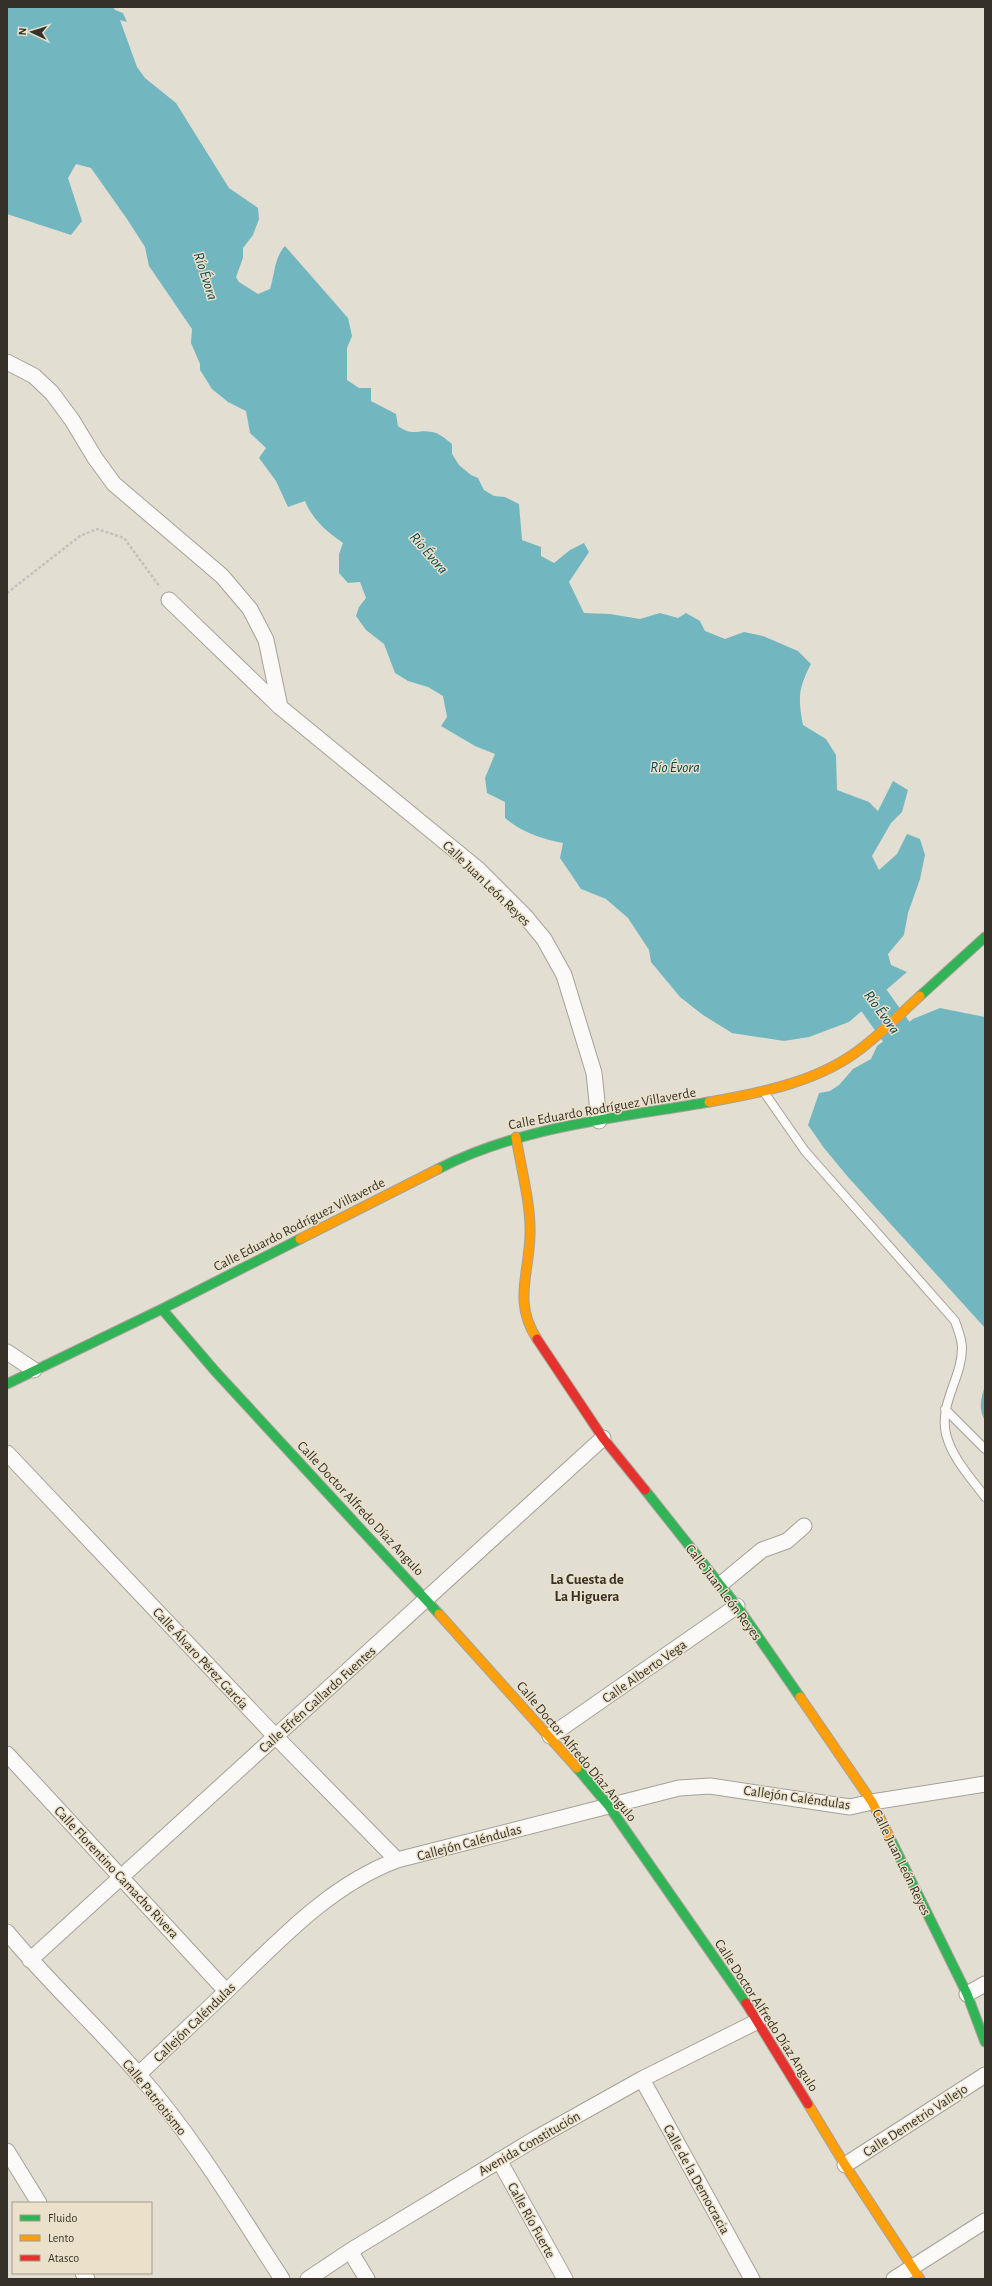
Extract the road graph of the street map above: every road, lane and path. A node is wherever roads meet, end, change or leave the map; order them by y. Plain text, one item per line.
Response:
1 (7, 362) edge
2 (7, 593) edge
3 (170, 600) joint
4 (280, 707) junction
5 (985, 937) edge
6 (764, 1092) junction
7 (599, 1121) junction
8 (516, 1137) junction
9 (162, 1308) junction
10 (7, 1352) edge
11 (34, 1370) junction
12 (7, 1384) edge
13 (946, 1409) junction
14 (603, 1438) junction
15 (985, 1449) edge
16 (7, 1453) edge
17 (985, 1497) edge
18 (804, 1526) dead end
19 (721, 1584) junction
20 (426, 1599) junction
21 (737, 1606) junction
22 (550, 1736) junction
23 (276, 1737) junction
24 (7, 1754) edge
25 (985, 1784) edge
26 (872, 1802) junction
27 (608, 1805) junction
28 (397, 1860) junction
29 (121, 1877) junction
30 (7, 1932) edge
31 (30, 1960) junction
32 (985, 1984) edge
33 (226, 1991) junction
34 (967, 1994) junction
35 (758, 2021) junction
36 (985, 2042) edge
37 (139, 2074) junction
38 (985, 2075) edge
39 (642, 2080) junction
40 (7, 2151) edge
41 (499, 2160) junction
42 (844, 2165) junction
43 (38, 2202) edge
44 (985, 2221) edge
45 (350, 2251) junction
46 (917, 2273) edge
47 (282, 2279) edge
48 (308, 2279) edge
49 (367, 2279) edge
50 (565, 2279) edge
51 (752, 2279) edge
52 (894, 2279) edge

1 - 4 street
2 - 3 path
3 - 4 street, Calle Juan León Reyes
4 - 7 street, Calle Juan León Reyes
5 - 6 street, Calle Eduardo Rodríguez Villaverde
6 - 7 street, Calle Eduardo Rodríguez Villaverde
6 - 13 lane
7 - 8 street, Calle Eduardo Rodríguez Villaverde
8 - 9 street, Calle Eduardo Rodríguez Villaverde
8 - 14 street, Calle Juan León Reyes
9 - 11 street, Calle Eduardo Rodríguez Villaverde
9 - 20 street, Calle Doctor Alfredo Díaz Angulo
10 - 11 street
11 - 12 street, Calle Eduardo Rodríguez Villaverde
13 - 15 lane
13 - 17 lane
14 - 19 street, Calle Juan León Reyes
14 - 20 street, Calle Efrén Gallardo Fuentes
16 - 23 street, Calle Álvaro Pérez García
18 - 19 street
19 - 21 street, Calle Juan León Reyes
20 - 22 street, Calle Doctor Alfredo Díaz Angulo
20 - 23 street, Calle Efrén Gallardo Fuentes
21 - 22 street, Calle Alberto Vega
21 - 26 street, Calle Juan León Reyes
22 - 27 street, Calle Doctor Alfredo Díaz Angulo
23 - 28 street, Calle Álvaro Pérez García
23 - 29 street, Calle Efrén Gallardo Fuentes
24 - 29 street, Calle Florentino Camacho Rivera
25 - 26 street, Callejón Caléndulas
26 - 27 street, Callejón Caléndulas
26 - 34 street, Calle Juan León Reyes
27 - 28 street, Callejón Caléndulas
27 - 35 street, Calle Doctor Alfredo Díaz Angulo
28 - 33 street, Callejón Caléndulas
29 - 31 street, Calle Efrén Gallardo Fuentes
29 - 33 street, Calle Florentino Camacho Rivera
30 - 31 street, Calle Patriotismo
31 - 37 street, Calle Patriotismo
32 - 34 street
33 - 37 street, Callejón Caléndulas
34 - 36 street, Calle Juan León Reyes
35 - 39 street, Avenida Constitución
35 - 42 street, Calle Doctor Alfredo Díaz Angulo
37 - 47 street, Calle Patriotismo
38 - 42 street, Calle Demetrio Vallejo
39 - 41 street, Avenida Constitución
39 - 51 street, Calle de la Democracia
40 - 43 street
41 - 45 street, Avenida Constitución
41 - 50 street, Calle Río Fuerte
42 - 46 street, Calle Doctor Alfredo Díaz Angulo
44 - 46 street
45 - 48 street, Avenida Constitución
45 - 49 street
46 - 52 street

